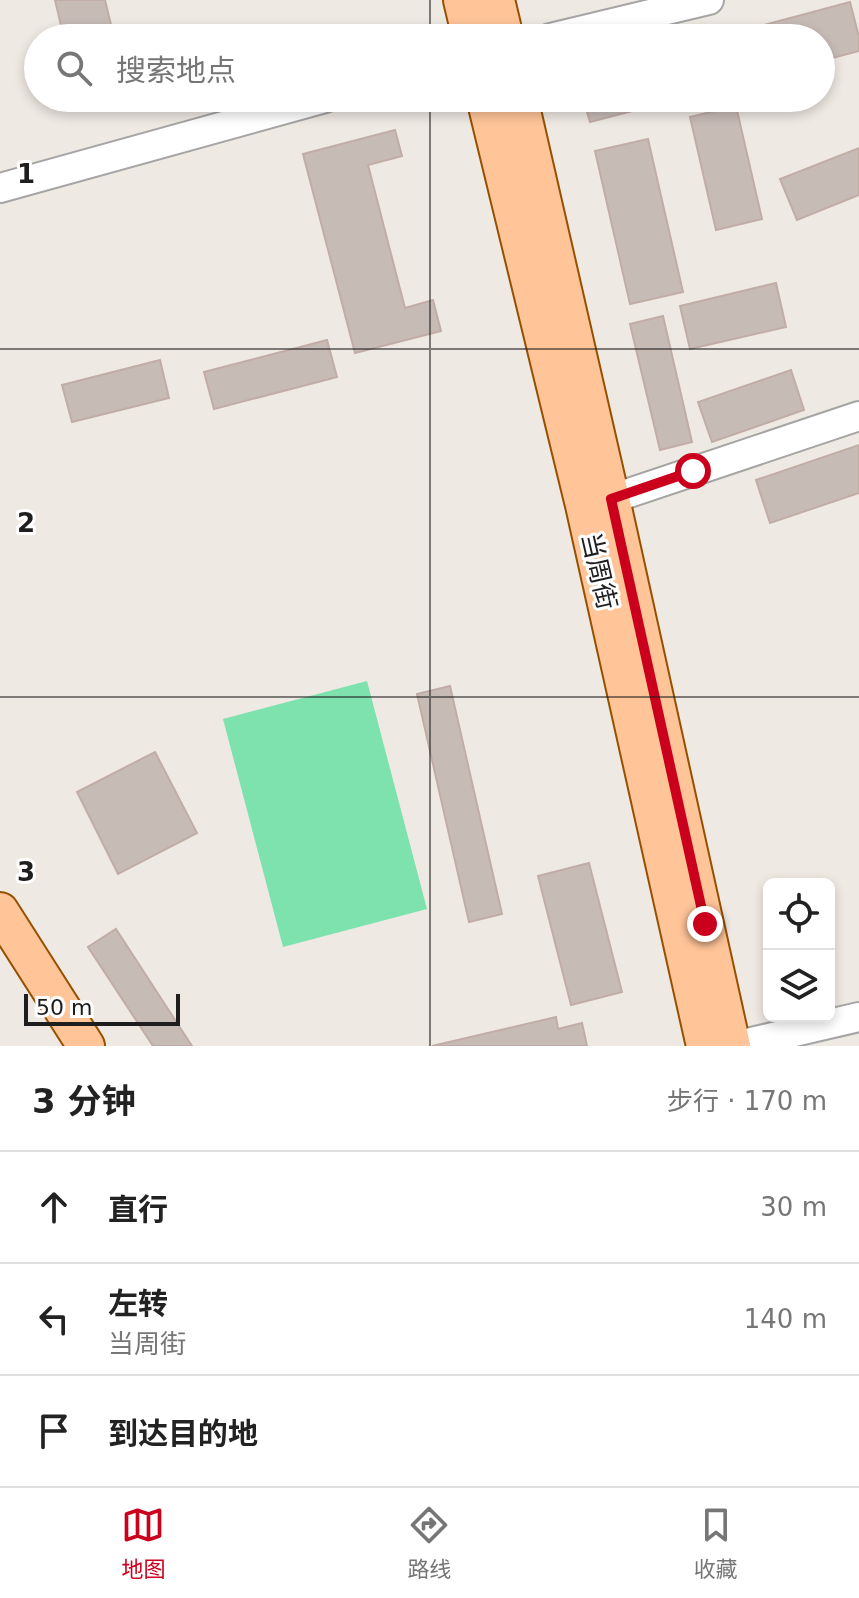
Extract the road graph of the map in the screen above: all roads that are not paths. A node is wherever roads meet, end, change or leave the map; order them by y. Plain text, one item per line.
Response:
1 (462, 0) edge
2 (496, 0) edge
3 (709, 0) edge
4 (468, 24) edge
5 (502, 24) edge
6 (609, 24) edge
7 (274, 112) edge
8 (488, 112) edge
9 (522, 112) edge
10 (0, 188) edge
11 (859, 416) edge
12 (611, 499) junction
13 (0, 911) edge
14 (0, 953) edge
15 (859, 1017) edge
16 (60, 1046) edge
17 (86, 1046) edge
18 (705, 1046) edge
19 (733, 1046) edge

1 - 4 main road
2 - 5 main road
3 - 6 street
7 - 10 street
8 - 18 main road, 当周街
9 - 12 main road, 当周街
11 - 12 street
12 - 19 main road, 当周街
13 - 17 main road
14 - 16 main road
15 - 19 street

